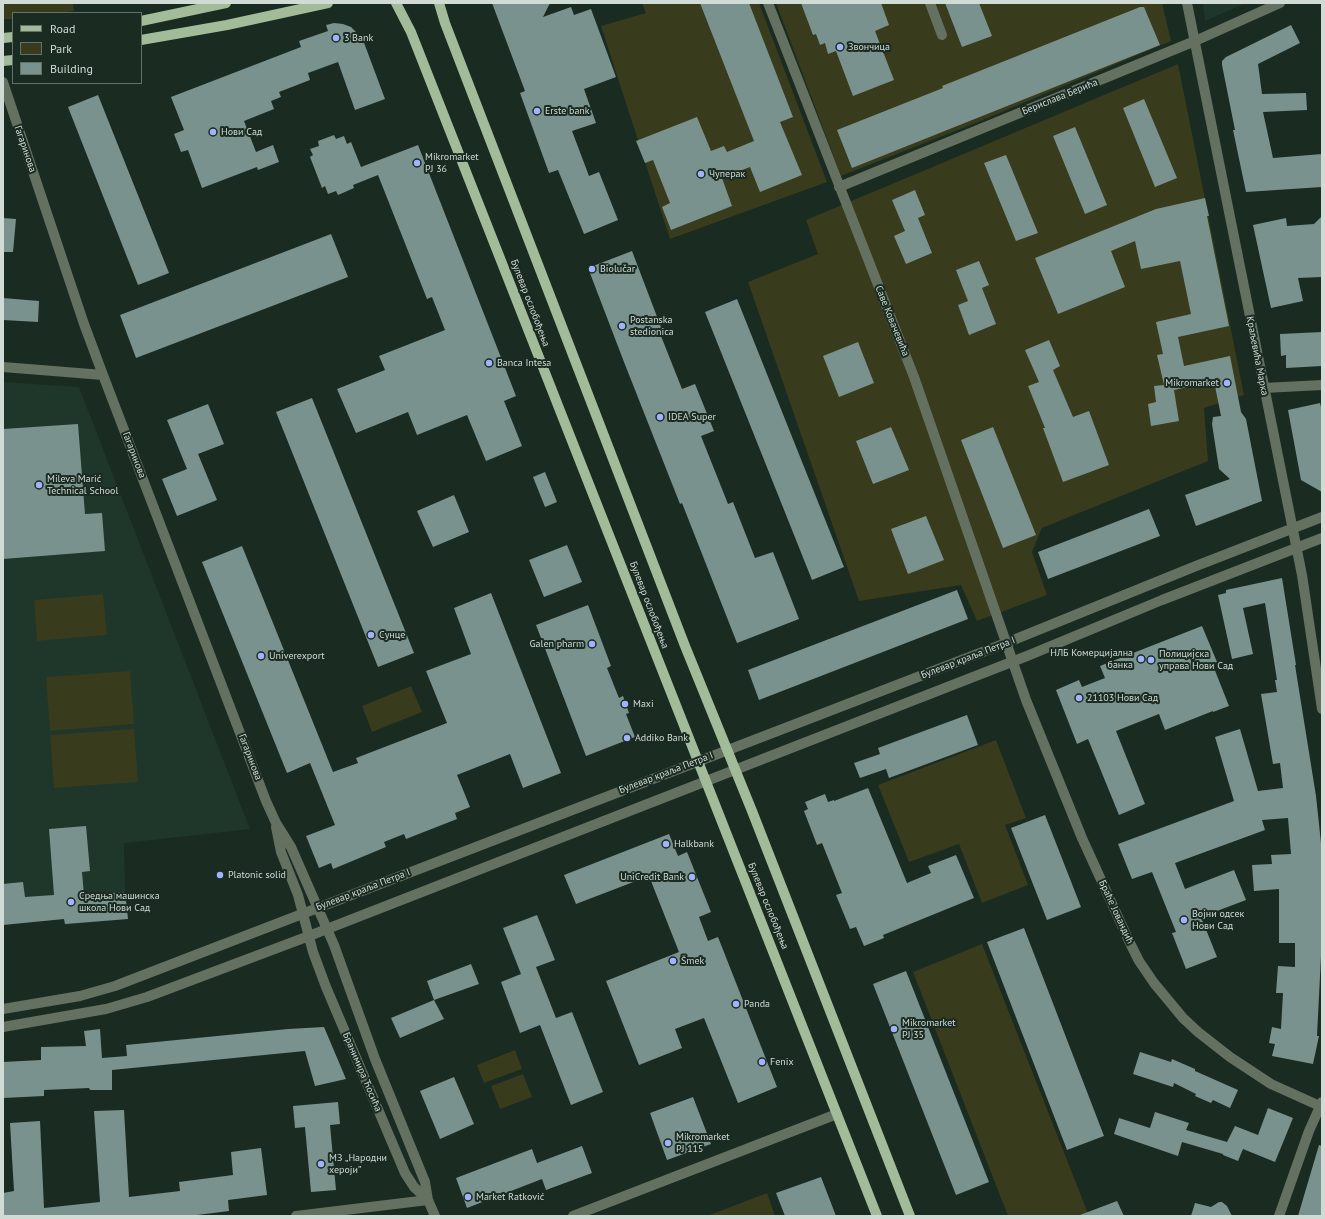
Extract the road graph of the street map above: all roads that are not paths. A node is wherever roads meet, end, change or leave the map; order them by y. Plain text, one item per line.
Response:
1 (226, 3) edge
2 (328, 3) edge
3 (396, 3) edge
4 (439, 3) edge
5 (768, 3) edge
6 (930, 3) edge
7 (1188, 3) edge
8 (1280, 3) edge
9 (142, 21) edge
10 (942, 35) dead end
11 (142, 40) edge
12 (1196, 41) junction
13 (3, 82) edge
14 (839, 187) junction
15 (3, 367) edge
16 (103, 375) junction
17 (1322, 385) edge
18 (1264, 388) junction
19 (1322, 517) edge
20 (1292, 529) junction
21 (1322, 538) edge
22 (1296, 548) junction
23 (1006, 643) junction
24 (1013, 661) junction
25 (1322, 709) edge
26 (727, 750) junction
27 (698, 761) junction
28 (736, 770) junction
29 (706, 781) junction
30 (276, 823) junction
31 (318, 908) junction
32 (303, 914) junction
33 (328, 929) junction
34 (309, 936) junction
35 (3, 1009) edge
36 (3, 1027) edge
37 (1321, 1105) edge
38 (837, 1114) junction
39 (428, 1200) junction
40 (296, 1216) edge
41 (436, 1216) edge
42 (573, 1216) edge
43 (877, 1216) edge
44 (910, 1216) edge
45 (1279, 1216) edge

1 - 9 main road
2 - 11 main road
3 - 27 main road, Булевар ослобођења
4 - 26 main road, Булевар ослобођења
5 - 14 street, Саве Ковачевића
6 - 10 street
7 - 12 street, Краљевића Марка
8 - 12 street, Берислава Берића
12 - 14 street, Берислава Берића
12 - 18 street, Краљевића Марка
13 - 16 street, Гагаринова
14 - 23 street, Саве Ковачевића
15 - 16 street
16 - 30 street, Гагаринова
17 - 18 street
18 - 20 street, Краљевића Марка
19 - 20 street, Булевар краља Петра I
20 - 22 street, Краљевића Марка
20 - 23 street, Булевар краља Петра I
21 - 22 street, Булевар краља Петра I
22 - 24 street, Булевар краља Петра I
22 - 25 street, Краљевића Марка
23 - 24 street, Браће Јовандић
23 - 26 street, Булевар краља Петра I
24 - 28 street, Булевар краља Петра I
24 - 37 street, Браће Јовандић
26 - 27 street, Булевар краља Петра I
26 - 28 main road, Булевар ослобођења
27 - 29 main road, Булевар ослобођења
27 - 31 street, Булевар краља Петра I
28 - 29 street, Булевар краља Петра I
28 - 44 main road, Булевар ослобођења
29 - 33 street, Булевар краља Петра I
29 - 38 main road, Булевар ослобођења
30 - 31 street, Гагаринова
30 - 32 street, Гагаринова
31 - 32 street, Булевар краља Петра I
31 - 33 street, Гагаринова
32 - 34 street, Гагаринова
32 - 35 street, Булевар краља Петра I
33 - 34 street, Булевар краља Петра I
33 - 39 street, Бранимира Ћосића
34 - 36 street, Булевар краља Петра I
34 - 39 street, Бранимира Ћосића
37 - 45 street
38 - 42 street
38 - 43 main road, Булевар ослобођења
39 - 40 street
39 - 41 street, Бранимира Ћосића

